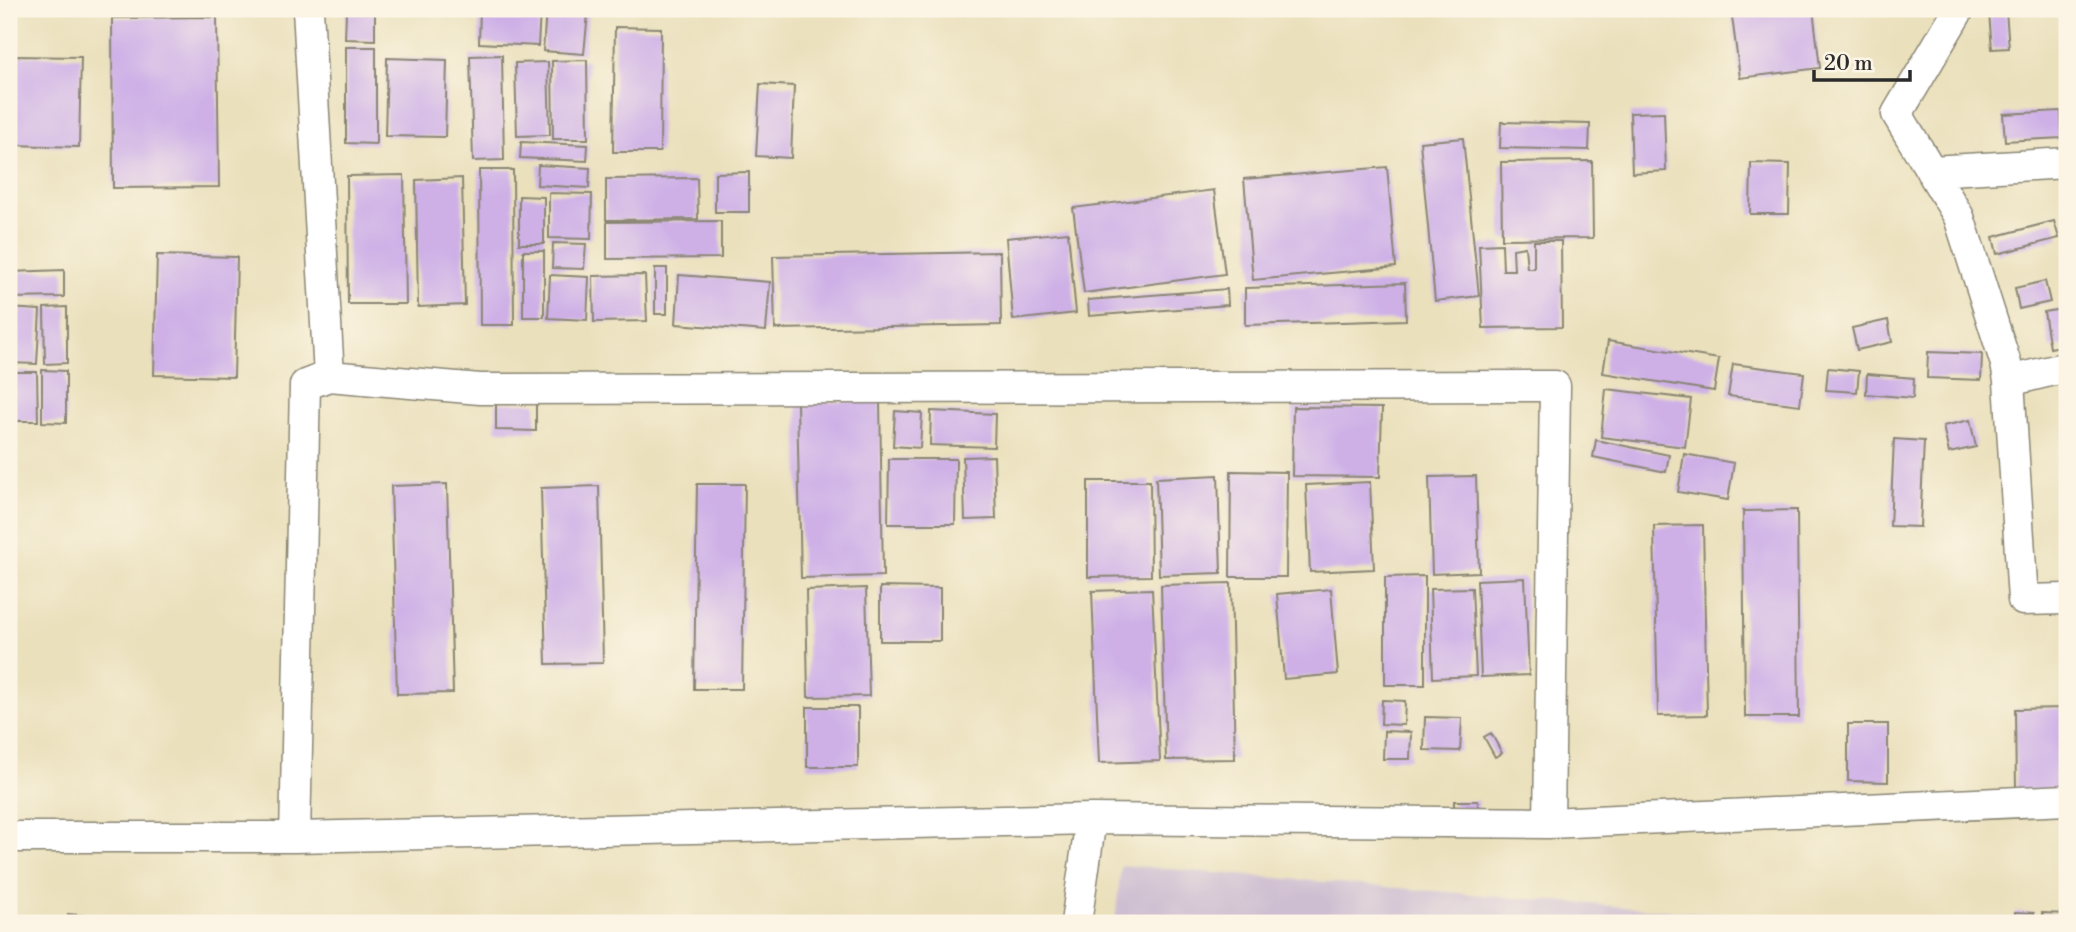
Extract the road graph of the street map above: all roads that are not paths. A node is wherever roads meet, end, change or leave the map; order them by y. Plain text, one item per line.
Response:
1 (307, 9) edge
2 (1959, 9) edge
3 (2067, 163) edge
4 (1931, 171) junction
5 (2067, 367) edge
6 (328, 376) junction
7 (2009, 381) junction
8 (2067, 600) edge
9 (2067, 800) edge
10 (1091, 819) junction
11 (1549, 822) junction
12 (9, 837) edge
13 (295, 837) junction
14 (1076, 923) edge

1 - 6 street
2 - 4 street
3 - 4 street
4 - 7 street
5 - 7 street
6 - 11 street
6 - 13 street
7 - 8 street
9 - 11 street
10 - 11 street
10 - 13 street
10 - 14 street
12 - 13 street

